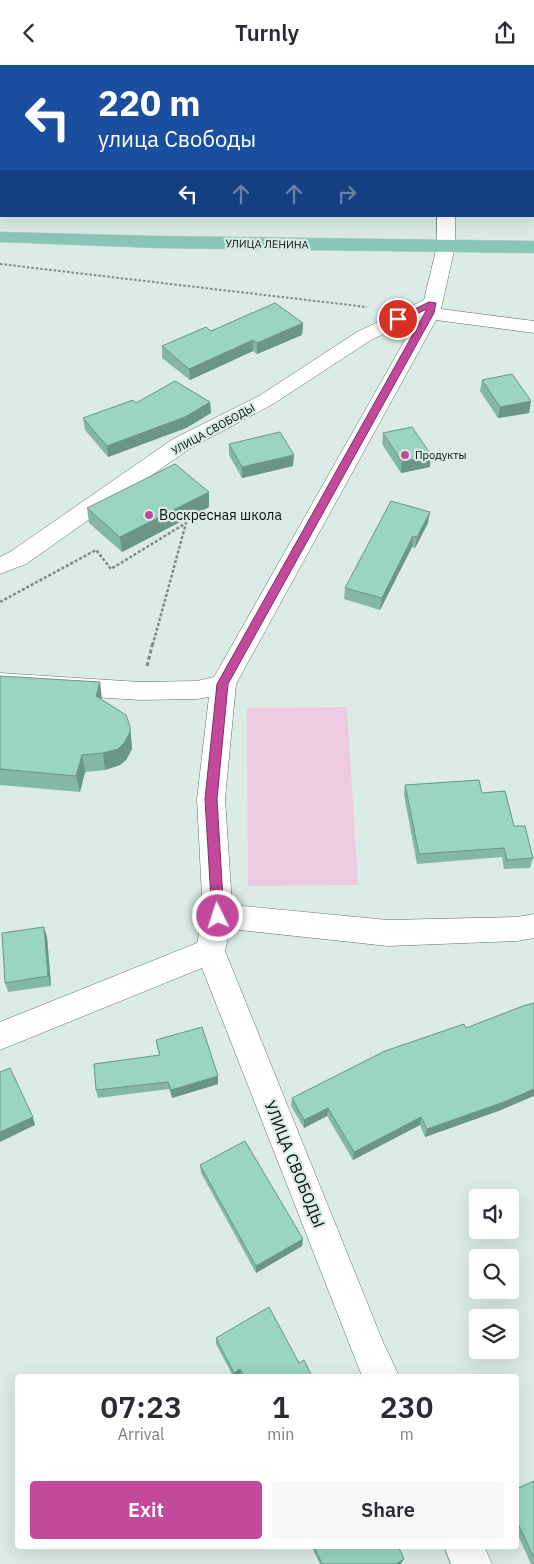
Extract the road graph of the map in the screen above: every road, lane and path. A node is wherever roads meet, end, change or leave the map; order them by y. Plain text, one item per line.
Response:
1 (446, 217) edge
2 (0, 237) edge
3 (446, 246) junction
4 (534, 247) edge
5 (0, 264) edge
6 (370, 307) dead end
7 (431, 308) junction
8 (534, 327) edge
9 (0, 566) edge
10 (0, 602) edge
11 (0, 682) edge
12 (223, 684) junction
13 (140, 691) junction
14 (218, 916) junction
15 (534, 926) edge
16 (210, 951) junction
17 (0, 1036) edge
18 (380, 1374) edge
19 (464, 1549) edge
20 (472, 1564) edge

1 - 3 street
2 - 3 main road, УЛИЦА ЛЕНИНА
3 - 4 main road, УЛИЦА ЛЕНИНА
3 - 7 street
5 - 6 path
7 - 8 street
7 - 9 street, УЛИЦА СВОБОДЫ
7 - 12 street
10 - 13 path
11 - 13 street
12 - 13 street
12 - 14 street
14 - 15 street
14 - 16 street
16 - 17 street
16 - 18 street, УЛИЦА СВОБОДЫ
19 - 20 street

